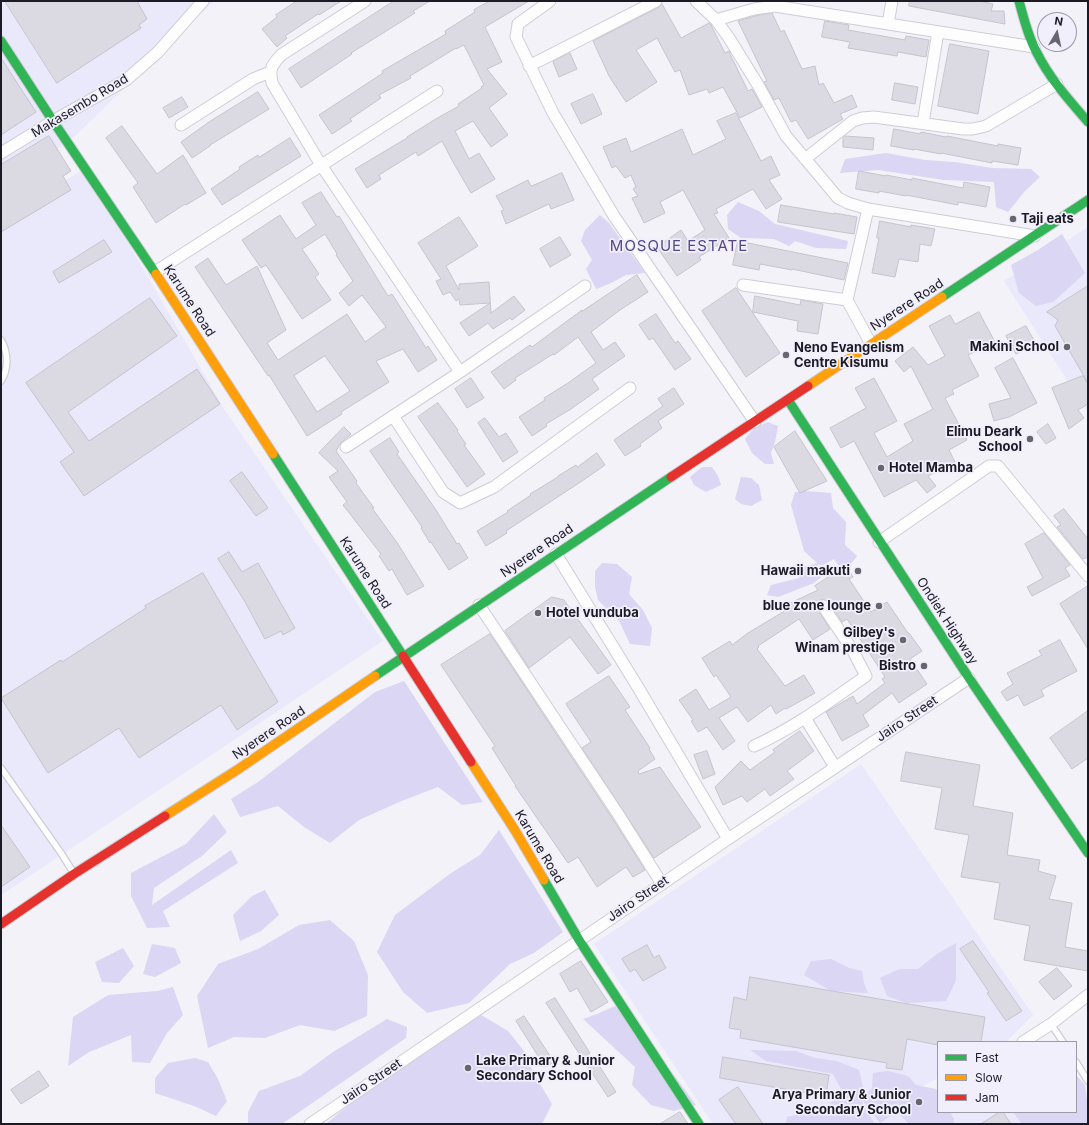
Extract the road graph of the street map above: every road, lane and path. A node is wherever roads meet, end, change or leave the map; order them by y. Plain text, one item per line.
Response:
1 (203, 1) edge
2 (365, 1) edge
3 (550, 1) edge
4 (656, 1) edge
5 (696, 1) edge
6 (892, 1) edge
7 (1019, 1) edge
8 (716, 20) junction
9 (888, 24) junction
10 (938, 32) junction
11 (1, 41) edge
12 (1034, 47) junction
13 (529, 66) junction
14 (270, 72) junction
15 (1057, 84) junction
16 (437, 91) dead end
17 (53, 121) junction
18 (1088, 122) edge
19 (923, 123) junction
20 (181, 125) dead end
21 (1, 153) edge
22 (805, 159) junction
23 (321, 165) junction
24 (1088, 200) edge
25 (868, 209) junction
26 (1035, 236) junction
27 (155, 272) junction
28 (743, 285) dead end
29 (585, 286) dead end
30 (847, 300) junction
31 (1, 340) edge
32 (871, 344) junction
33 (460, 372) junction
34 (1, 381) edge
35 (630, 388) dead end
36 (788, 400) junction
37 (393, 416) junction
38 (755, 422) junction
39 (346, 447) dead end
40 (880, 542) junction
41 (556, 554) junction
42 (1088, 576) edge
43 (479, 605) junction
44 (823, 606) dead end
45 (403, 657) junction
46 (968, 678) junction
47 (805, 718) junction
48 (754, 746) dead end
49 (835, 767) junction
50 (1, 768) edge
51 (728, 839) junction
52 (1088, 853) edge
53 (74, 874) junction
54 (662, 884) junction
55 (1, 924) edge
56 (579, 940) junction
57 (1088, 995) edge
58 (1051, 1024) junction
59 (1025, 1041) edge
60 (1062, 1041) edge
61 (1077, 1064) edge
62 (1088, 1081) edge
63 (310, 1124) edge
64 (699, 1124) edge

1 - 17 street, Makasembo Road
2 - 14 street
3 - 13 street
4 - 13 street
5 - 8 street
6 - 9 street
7 - 12 main road
8 - 9 street
8 - 22 street
9 - 10 street
10 - 12 street
10 - 19 street
11 - 17 main road, Karume Road
12 - 15 main road
13 - 38 street
14 - 20 street
14 - 23 street
15 - 18 main road
15 - 19 street
16 - 23 street
17 - 21 street, Makasembo Road
17 - 27 main road, Karume Road
19 - 22 street
22 - 25 street
23 - 27 street
23 - 33 street
24 - 26 main road, Nyerere Road
25 - 26 street
25 - 30 street
26 - 32 main road, Nyerere Road
27 - 45 main road, Karume Road
28 - 30 street
29 - 33 street
30 - 32 street
31 - 34 lane
32 - 36 main road, Nyerere Road
33 - 37 street
35 - 37 street
36 - 38 main road, Nyerere Road
36 - 40 main road, Ondiek Highway
37 - 39 street
38 - 41 main road, Nyerere Road
40 - 42 street
40 - 46 main road, Ondiek Highway
41 - 43 main road, Nyerere Road
41 - 51 street
43 - 45 main road, Nyerere Road
43 - 54 street
44 - 47 street
45 - 53 main road, Nyerere Road
45 - 56 main road, Karume Road
46 - 49 street, Jairo Street
46 - 52 main road, Ondiek Highway
47 - 48 street
47 - 49 street
49 - 51 street, Jairo Street
50 - 53 lane
51 - 54 street, Jairo Street
53 - 55 main road, Nyerere Road
54 - 56 street, Jairo Street
56 - 63 street, Jairo Street
56 - 64 main road, Karume Road
57 - 58 street
58 - 59 street
58 - 60 lane
61 - 62 lane

